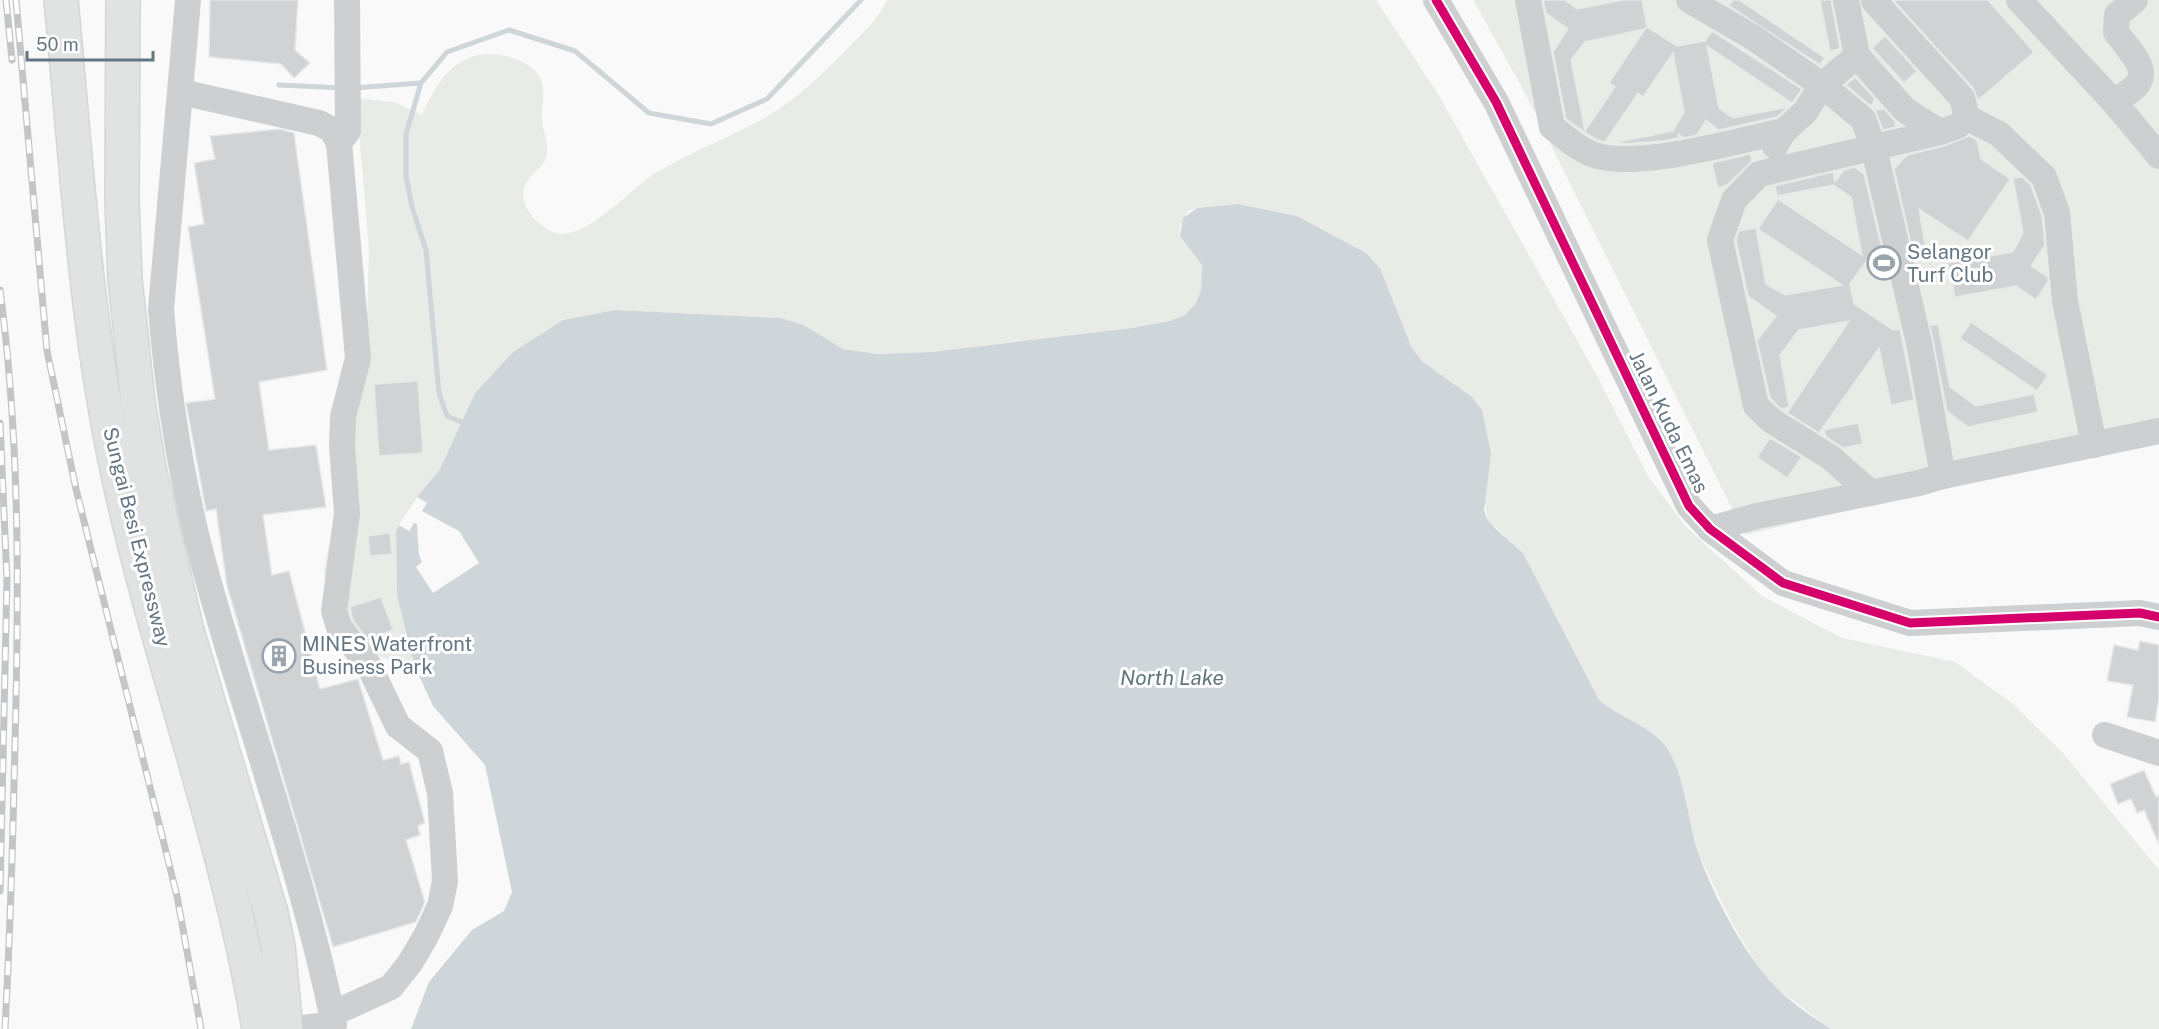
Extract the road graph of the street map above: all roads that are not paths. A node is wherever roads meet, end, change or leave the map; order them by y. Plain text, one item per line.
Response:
1 (61, 0) edge
2 (123, 0) edge
3 (188, 0) edge
4 (348, 0) edge
5 (1436, 0) edge
6 (1528, 0) edge
7 (1689, 0) edge
8 (1846, 0) edge
9 (2019, 0) edge
10 (2135, 0) edge
11 (1874, 1) edge
12 (1857, 56) junction
13 (1822, 85) junction
14 (181, 92) junction
15 (2113, 101) junction
16 (1966, 117) junction
17 (1784, 131) junction
18 (1940, 132) junction
19 (339, 143) junction
20 (1874, 149) junction
21 (2159, 156) edge
22 (1759, 174) junction
23 (2159, 431) edge
24 (2094, 445) junction
25 (1942, 476) junction
26 (1871, 493) junction
27 (1710, 529) junction
28 (2159, 617) edge
29 (2105, 735) dead end
30 (2159, 753) edge
31 (334, 1022) edge
32 (259, 1029) edge
33 (286, 1029) edge
34 (297, 1029) edge

1 - 32 highway, Sungai Besi Expressway
2 - 33 highway, Sungai Besi Expressway
3 - 14 street
4 - 19 street
5 - 27 street, Jalan Kuda Emas
6 - 17 street
7 - 13 street
8 - 12 street
9 - 15 street
10 - 15 street
11 - 16 street
12 - 13 street
12 - 18 street
13 - 17 street
13 - 20 street
14 - 19 street
14 - 31 street
15 - 21 street
16 - 18 street
16 - 24 street
17 - 22 street
18 - 20 street
19 - 31 street
20 - 22 street
20 - 25 street
22 - 26 street
23 - 24 street
24 - 25 street
25 - 26 street
26 - 27 street
27 - 28 street, Jalan Kuda Emas
29 - 30 street
31 - 34 street

